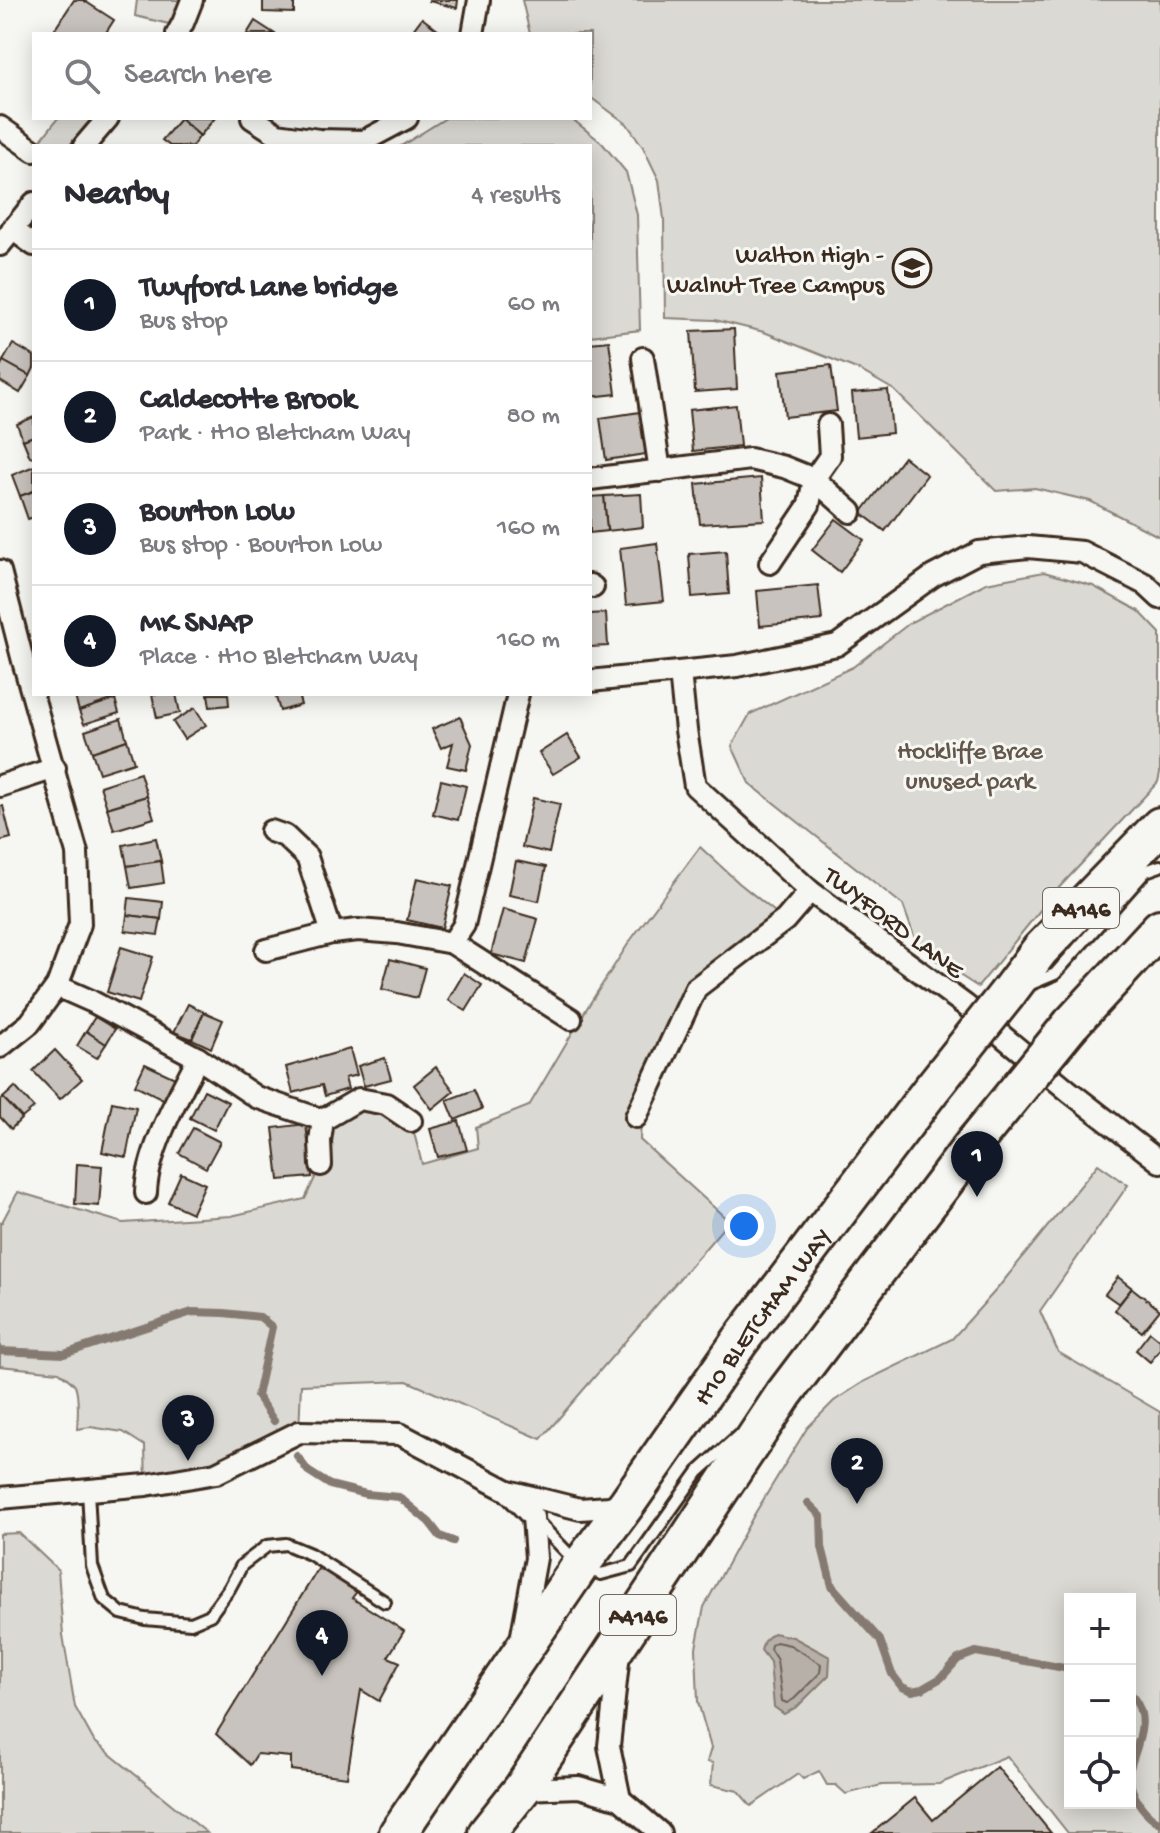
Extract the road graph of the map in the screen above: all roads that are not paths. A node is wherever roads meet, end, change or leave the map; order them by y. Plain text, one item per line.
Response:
1 (192, 0) edge
2 (479, 0) edge
3 (178, 32) edge
4 (473, 32) edge
5 (106, 120) edge
6 (255, 120) edge
7 (404, 120) edge
8 (0, 127) edge
9 (86, 144) edge
10 (364, 144) edge
11 (32, 150) edge
12 (32, 205) edge
13 (6, 237) edge
14 (32, 244) edge
15 (643, 358) dead end
16 (828, 425) dead end
17 (660, 471) junction
18 (592, 479) edge
19 (814, 479) junction
20 (851, 512) dead end
21 (770, 563) dead end
22 (0, 571) edge
23 (1160, 598) edge
24 (29, 660) edge
25 (680, 672) junction
26 (592, 681) edge
27 (38, 696) edge
28 (518, 696) edge
29 (55, 768) junction
30 (0, 786) edge
31 (1160, 826) edge
32 (271, 831) dead end
33 (1160, 866) edge
34 (810, 891) junction
35 (1160, 928) edge
36 (332, 933) junction
37 (452, 943) junction
38 (266, 950) dead end
39 (57, 986) junction
40 (1007, 994) junction
41 (571, 1019) dead end
42 (0, 1047) edge
43 (198, 1058) junction
44 (636, 1117) dead end
45 (323, 1120) junction
46 (411, 1121) dead end
47 (1160, 1162) edge
48 (321, 1165) dead end
49 (146, 1193) dead end
50 (784, 1394) junction
51 (88, 1490) junction
52 (508, 1491) junction
53 (0, 1498) edge
54 (628, 1502) junction
55 (533, 1517) junction
56 (580, 1566) junction
57 (385, 1602) dead end
58 (620, 1641) junction
59 (518, 1658) junction
60 (522, 1789) junction
61 (620, 1799) junction
62 (398, 1833) edge
63 (487, 1833) edge
64 (660, 1833) edge

1 - 3 street
2 - 4 street
5 - 9 street
6 - 10 street
7 - 10 street
8 - 11 street
12 - 13 street
13 - 14 street
15 - 17 street
16 - 19 street
17 - 18 street
17 - 19 street
19 - 20 street
19 - 21 street
22 - 24 street
23 - 25 street
25 - 26 street
25 - 34 street, TWYFORD LANE
27 - 29 street
28 - 37 street
29 - 30 street
29 - 39 street
31 - 40 highway, H10 BLETCHAM WAY / A4146
32 - 36 street
33 - 40 lane
34 - 44 street
34 - 47 street, TWYFORD LANE
35 - 50 highway, A4146, bridge
36 - 37 street
36 - 38 street
37 - 41 street
39 - 42 street
39 - 43 street
40 - 54 highway, H10 BLETCHAM WAY / A4146, bridge
43 - 45 street
43 - 49 street
45 - 46 street
45 - 48 street
50 - 56 lane
50 - 58 highway, A4146
51 - 52 street
51 - 53 street
51 - 57 lane
52 - 54 street
52 - 55 street
54 - 56 highway, H10 BLETCHAM WAY / A4146
55 - 56 lane
55 - 59 street
56 - 59 highway, H10 BLETCHAM WAY / A4146
58 - 60 highway, A4146
58 - 61 street
59 - 62 highway, H10 BLETCHAM WAY / A4146
60 - 61 street
60 - 63 highway, A4146
61 - 64 street

